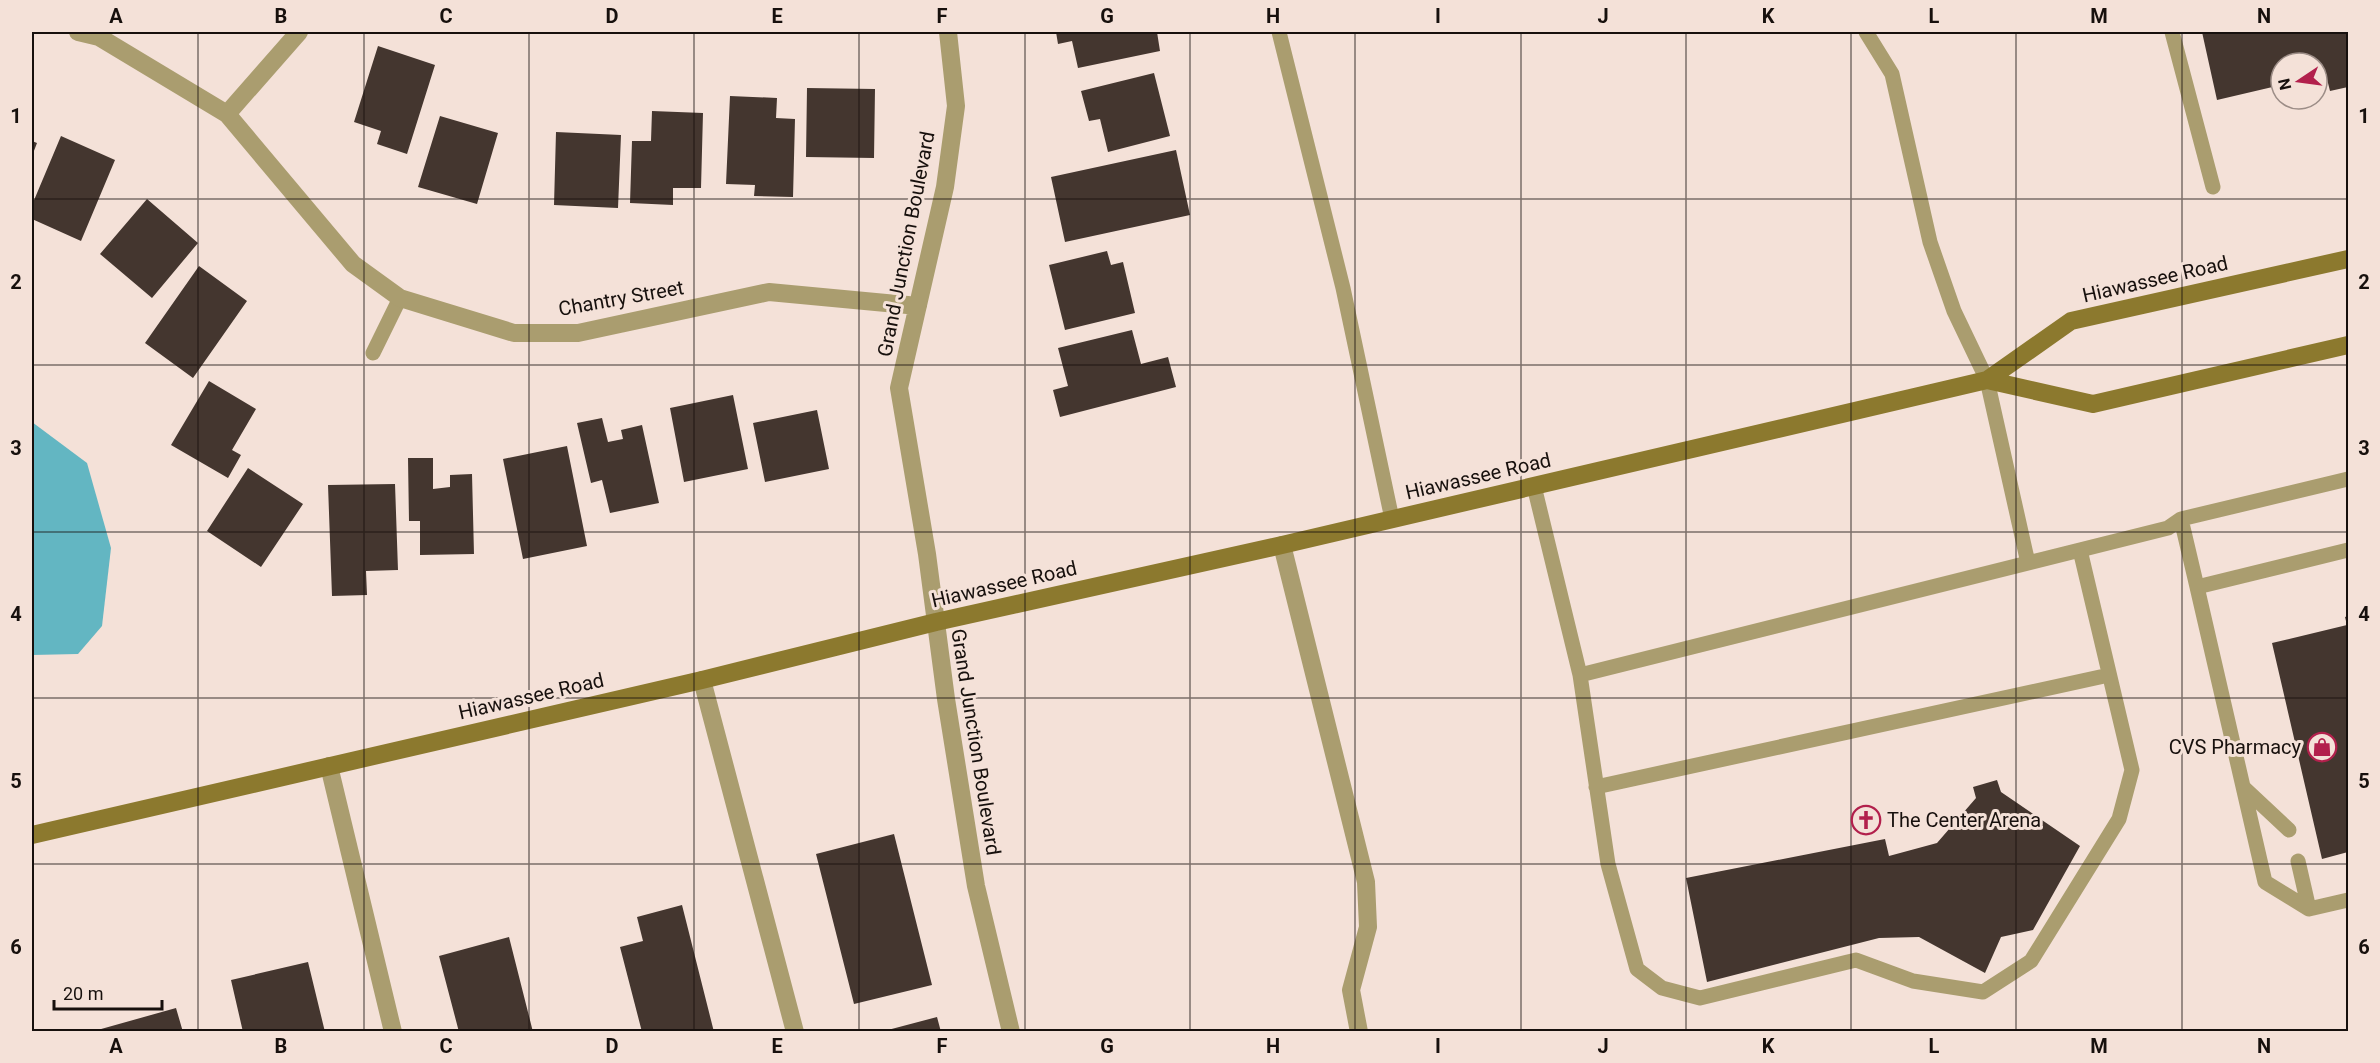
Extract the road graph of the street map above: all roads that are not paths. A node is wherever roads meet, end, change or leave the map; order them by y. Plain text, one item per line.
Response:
1 (78, 32) edge
2 (299, 32) edge
3 (948, 32) edge
4 (1280, 32) edge
5 (1866, 32) edge
6 (2172, 32) edge
7 (227, 114) junction
8 (2213, 187) dead end
9 (2349, 259) edge
10 (400, 298) junction
11 (918, 306) junction
12 (2349, 345) edge
13 (373, 353) dead end
14 (1987, 380) junction
15 (2349, 478) edge
16 (1534, 486) junction
17 (1392, 519) junction
18 (2181, 519) junction
19 (1282, 544) junction
20 (2080, 550) junction
21 (2349, 550) edge
22 (2028, 563) junction
23 (2197, 587) junction
24 (936, 622) junction
25 (1580, 675) junction
26 (2109, 675) junction
27 (702, 680) junction
28 (329, 766) junction
29 (1596, 786) junction
30 (2243, 787) junction
31 (2289, 830) dead end
32 (32, 835) edge
33 (2298, 861) dead end
34 (2349, 900) edge
35 (2309, 909) junction
36 (393, 1032) edge
37 (795, 1032) edge
38 (1011, 1032) edge
39 (1359, 1032) edge

1 - 7 street, Chantry Street
2 - 7 street
3 - 11 street, Grand Junction Boulevard
4 - 17 lane
5 - 14 lane
6 - 8 lane
7 - 10 street, Chantry Street
9 - 14 main road, Hiawassee Road
10 - 11 street, Chantry Street
10 - 13 lane
11 - 24 street, Grand Junction Boulevard
12 - 14 main road, Hiawassee Road
14 - 16 main road, Hiawassee Road
14 - 22 lane
15 - 18 lane
16 - 17 main road, Hiawassee Road
16 - 25 lane
17 - 19 main road, Hiawassee Road
18 - 20 lane
18 - 23 lane
19 - 24 main road, Hiawassee Road
19 - 39 street
20 - 22 lane
20 - 26 lane
21 - 23 lane
22 - 25 lane
23 - 30 lane
24 - 27 main road, Hiawassee Road
24 - 38 street, Grand Junction Boulevard
25 - 29 lane
26 - 29 lane
26 - 29 lane
27 - 28 main road, Hiawassee Road
27 - 37 street
28 - 32 main road, Hiawassee Road
28 - 36 street
30 - 31 lane
30 - 35 lane
33 - 35 lane
34 - 35 lane

